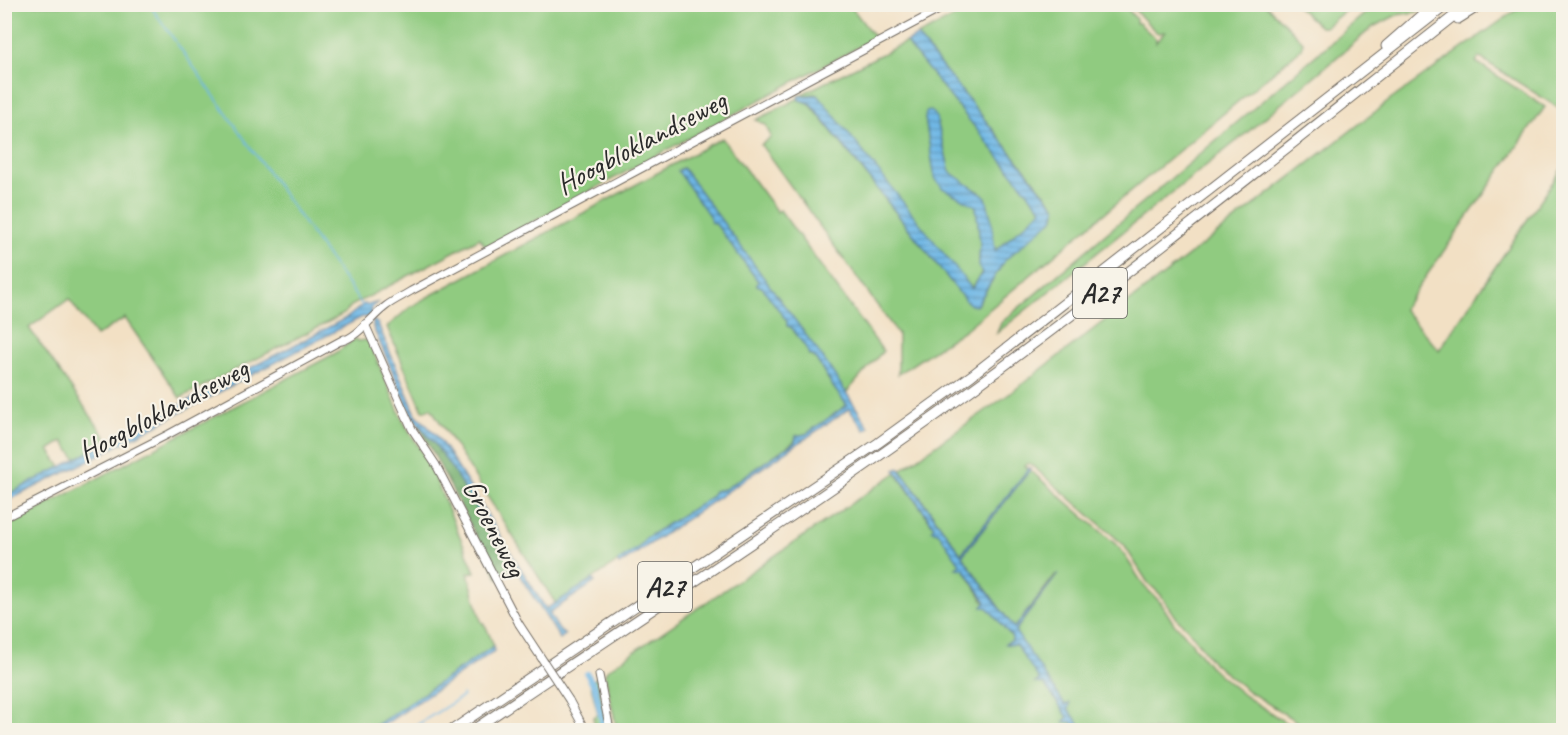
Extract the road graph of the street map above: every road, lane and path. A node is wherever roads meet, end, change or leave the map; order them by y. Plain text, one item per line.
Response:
1 (950, 4) edge
2 (1434, 4) edge
3 (1448, 4) edge
4 (1468, 4) edge
5 (1482, 4) edge
6 (1422, 41) junction
7 (1311, 111) junction
8 (367, 323) junction
9 (4, 518) edge
10 (599, 675) dead end
11 (452, 730) edge
12 (472, 730) edge
13 (585, 730) edge
14 (610, 730) edge

1 - 8 street, Hoogbloklandseweg
2 - 7 highway, A27
3 - 7 highway, A27
4 - 6 highway, A27
5 - 6 highway, A27
6 - 12 highway, A27
7 - 11 highway, A27
8 - 9 street, Hoogbloklandseweg
8 - 13 street, Groeneweg, bridge
10 - 14 street

